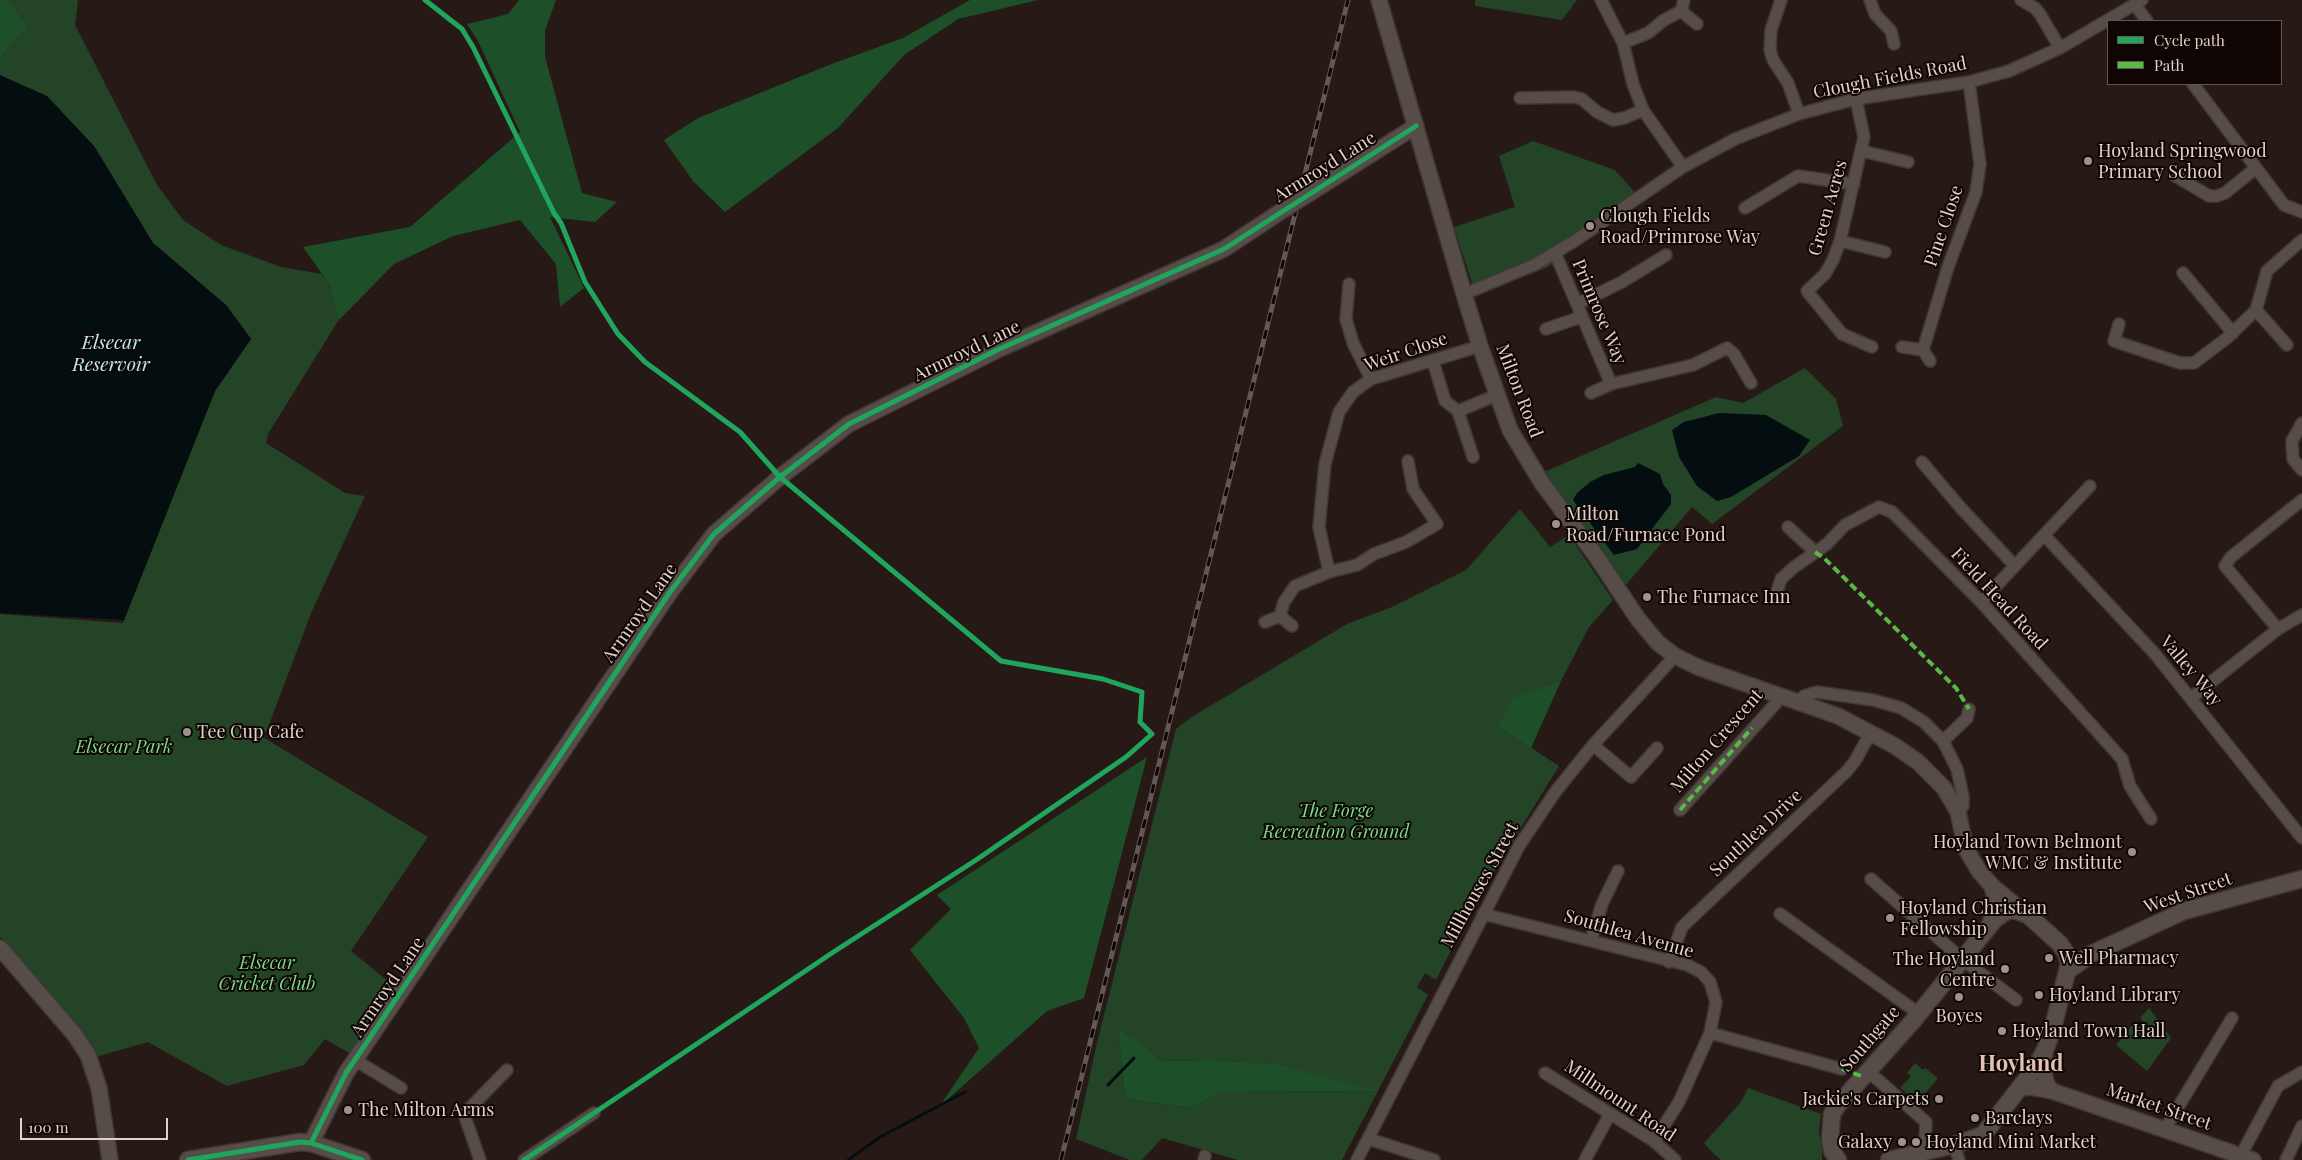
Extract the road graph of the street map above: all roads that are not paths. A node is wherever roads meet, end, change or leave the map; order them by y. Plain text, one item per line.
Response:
1 (1379, 0) edge
2 (1600, 0) edge
3 (1781, 0) edge
4 (1870, 0) edge
5 (2021, 0) edge
6 (2138, 2) edge
7 (1683, 5) edge
8 (2107, 20) edge
9 (2107, 20) edge
10 (2146, 20) edge
11 (1697, 24) dead end
12 (1623, 43) junction
13 (1894, 44) dead end
14 (2060, 48) junction
15 (1969, 82) junction
16 (2194, 85) edge
17 (1520, 98) dead end
18 (1856, 99) junction
19 (1643, 110) junction
20 (1799, 114) junction
21 (1416, 126) junction
22 (1862, 151) junction
23 (1908, 162) dead end
24 (1683, 167) junction
25 (2256, 168) junction
26 (2174, 176) dead end
27 (1854, 184) junction
28 (1745, 208) dead end
29 (2302, 212) edge
30 (2302, 240) edge
31 (1840, 241) junction
32 (1885, 252) dead end
33 (1555, 253) junction
34 (1666, 254) dead end
35 (2183, 273) dead end
36 (1349, 284) dead end
37 (1464, 294) junction
38 (1577, 304) junction
39 (2256, 310) junction
40 (1582, 317) junction
41 (2119, 324) dead end
42 (1546, 329) dead end
43 (2233, 333) junction
44 (2287, 345) dead end
45 (1480, 346) junction
46 (1872, 347) dead end
47 (1902, 348) dead end
48 (1923, 350) junction
49 (1433, 361) junction
50 (1930, 361) dead end
51 (1371, 379) junction
52 (1751, 383) dead end
53 (1611, 384) junction
54 (1591, 393) dead end
55 (1496, 395) junction
56 (1458, 411) junction
57 (2302, 423) edge
58 (1473, 457) dead end
59 (1408, 461) dead end
60 (1922, 462) dead end
61 (2302, 470) edge
62 (2090, 486) dead end
63 (2302, 500) edge
64 (1788, 527) dead end
65 (2044, 535) junction
66 (1815, 552) junction
67 (2015, 566) junction
68 (1329, 572) junction
69 (1776, 595) dead end
70 (1981, 602) junction
71 (2302, 615) edge
72 (1280, 616) junction
73 (1265, 622) dead end
74 (1292, 626) dead end
75 (2278, 630) junction
76 (1675, 656) junction
77 (1780, 694) junction
78 (2191, 698) junction
79 (1799, 700) junction
80 (1969, 709) dead end
81 (1870, 732) junction
82 (1943, 741) junction
83 (1593, 745) junction
84 (1657, 748) dead end
85 (1680, 810) dead end
86 (1958, 812) junction
87 (2150, 819) dead end
88 (2302, 838) edge
89 (1618, 871) dead end
90 (1871, 879) dead end
91 (2302, 879) edge
92 (1992, 886) junction
93 (1483, 914) junction
94 (1780, 914) dead end
95 (2028, 915) junction
96 (1990, 924) junction
97 (1591, 940) junction
98 (2060, 944) junction
99 (0, 948) edge
100 (2091, 954) junction
101 (1962, 958) junction
102 (1669, 962) junction
103 (2069, 970) junction
104 (2016, 1000) dead end
105 (1918, 1013) junction
106 (2232, 1018) dead end
107 (1710, 1033) junction
108 (2045, 1050) junction
109 (355, 1060) junction
110 (1842, 1069) dead end
111 (507, 1070) dead end
112 (1869, 1072) junction
113 (2302, 1072) edge
114 (1544, 1073) dead end
115 (401, 1088) dead end
116 (2021, 1088) junction
117 (2052, 1090) junction
118 (594, 1113) dead end
119 (1610, 1114) junction
120 (2302, 1126) edge
121 (2165, 1129) junction
122 (1368, 1139) junction
123 (1654, 1140) junction
124 (311, 1143) junction
125 (1924, 1153) junction
126 (1957, 1153) edge
127 (2236, 1156) edge
128 (1833, 1157) edge
129 (110, 1160) edge
130 (188, 1160) edge
131 (362, 1160) edge
132 (480, 1160) edge
133 (524, 1160) edge
134 (1357, 1160) edge
135 (1434, 1160) edge
136 (1585, 1160) edge
137 (1675, 1160) edge
138 (1889, 1160) edge
139 (2286, 1160) edge

1 - 21 street, Milton Road
2 - 12 street
3 - 20 street
4 - 13 street
5 - 14 street
6 - 8 street, Clough Fields Road
6 - 10 street
7 - 11 street
7 - 12 street
9 - 14 street, Clough Fields Road
12 - 19 street
14 - 15 street, Clough Fields Road
15 - 18 street, Clough Fields Road
15 - 48 street, Pine Close
16 - 25 street
17 - 19 street
18 - 20 street, Clough Fields Road
18 - 22 street, Green Acres
19 - 24 street
20 - 24 street, Clough Fields Road
21 - 37 street, Milton Road
21 - 109 street, Armroyd Lane, bridge
22 - 23 street
22 - 27 street, Green Acres
24 - 33 street, Clough Fields Road
25 - 26 street
25 - 29 street
27 - 28 street
27 - 31 street, Green Acres
30 - 39 street
31 - 32 street
31 - 46 street, Green Acres
33 - 37 street, Clough Fields Road
33 - 38 street, Primrose Way
34 - 38 street
35 - 43 street
36 - 51 street
37 - 45 street, Milton Road
38 - 40 street, Primrose Way
39 - 43 street
39 - 44 street
40 - 42 street
40 - 53 street, Primrose Way
41 - 43 street
45 - 49 street, Weir Close
45 - 55 street, Milton Road
47 - 48 street
48 - 50 street
49 - 51 street, Weir Close
49 - 56 street
51 - 68 street, Weir Close
52 - 53 street, Primrose Way
53 - 54 street, Primrose Way
55 - 56 street
55 - 76 street, Milton Road
56 - 58 street
57 - 61 street
59 - 68 street
60 - 67 street
62 - 65 street
63 - 75 street
64 - 66 street
65 - 67 street
65 - 78 street, Valley Way
66 - 69 street, Field Head Road
66 - 70 street, Field Head Road
67 - 70 street
68 - 72 street
70 - 87 street, Field Head Road
71 - 75 street
72 - 73 street
72 - 74 street
75 - 78 street
76 - 77 street, Milton Road
76 - 83 street, Millhouses Street
77 - 79 street, Milton Road
77 - 85 street, Milton Crescent
78 - 88 street, Valley Way
79 - 81 street, Milton Road
79 - 82 street, Milton Road
80 - 82 street
81 - 86 street, Milton Road
81 - 102 street, Southlea Drive
82 - 86 street, Milton Road
83 - 84 street
83 - 93 street, Millhouses Street
86 - 92 street, Milton Road
89 - 97 street
90 - 101 street
91 - 100 main road, West Street
92 - 95 street, Milton Road
92 - 96 street
93 - 97 street, Southlea Avenue
93 - 122 street, Millhouses Street
94 - 105 street
95 - 96 main road, Southgate
95 - 98 main road, Milton Road
96 - 101 main road, Southgate
97 - 102 street, Southlea Avenue
98 - 100 main road
98 - 103 main road
99 - 129 street
100 - 103 main road, West Street
101 - 104 street
101 - 105 main road, Southgate
102 - 107 street, Southlea Avenue
103 - 108 main road
105 - 112 main road, Southgate
106 - 121 street
107 - 110 street
107 - 123 street, Southlea Avenue
108 - 116 main road
108 - 117 street
109 - 115 street
109 - 124 street, Armroyd Lane
111 - 132 street
112 - 125 street
112 - 128 main road, Southgate
113 - 127 street
114 - 119 street, Millmount Road
116 - 117 street, Market Street
116 - 126 main road
117 - 121 street, Market Street
118 - 133 street
119 - 123 street, Millmount Road
119 - 136 street
120 - 139 street
121 - 127 street, Market Street
122 - 134 street, Millhouses Street
122 - 135 street
123 - 137 street, Millmount Road
124 - 130 main road
124 - 131 main road
125 - 126 main road
125 - 138 main road

